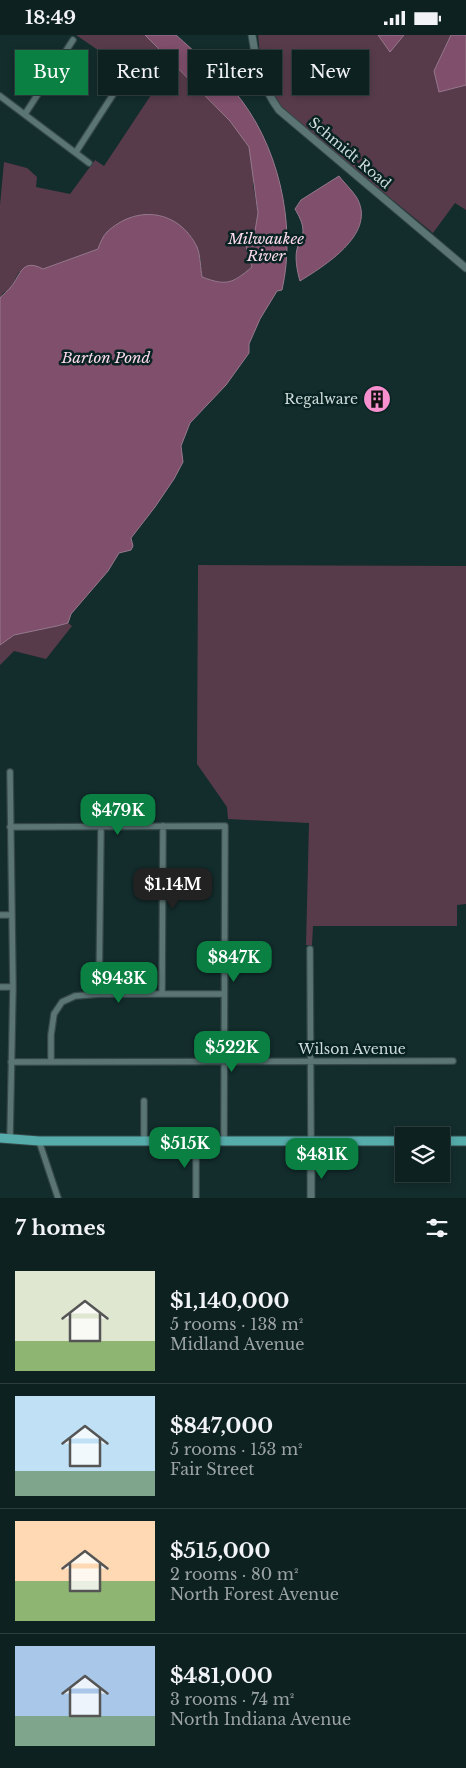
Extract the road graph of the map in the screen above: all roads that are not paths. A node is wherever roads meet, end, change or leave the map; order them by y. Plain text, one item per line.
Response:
1 (252, 35) edge
2 (74, 40) dead end
3 (113, 95) edge
4 (0, 96) edge
5 (25, 114) junction
6 (76, 151) junction
7 (89, 163) dead end
8 (466, 268) edge
9 (10, 772) dead end
10 (101, 826) junction
11 (164, 826) junction
12 (10, 827) junction
13 (0, 915) edge
14 (12, 915) junction
15 (310, 949) dead end
16 (0, 987) edge
17 (13, 987) junction
18 (99, 994) junction
19 (162, 994) junction
20 (223, 994) junction
21 (453, 1061) dead end
22 (12, 1062) junction
23 (52, 1062) junction
24 (311, 1062) junction
25 (223, 1063) junction
26 (144, 1101) dead end
27 (0, 1138) edge
28 (10, 1138) junction
29 (224, 1140) junction
30 (311, 1140) junction
31 (39, 1141) junction
32 (144, 1141) junction
33 (196, 1141) junction
34 (395, 1141) edge
35 (450, 1141) edge
36 (466, 1141) edge
37 (0, 1143) edge
38 (58, 1198) edge
39 (196, 1198) edge
40 (311, 1198) edge

1 - 8 street, Schmidt Road
2 - 5 street
3 - 6 street
4 - 5 street
5 - 6 street
6 - 7 street
9 - 12 street
10 - 11 street
10 - 12 street
10 - 18 street
11 - 19 street
11 - 20 street
12 - 14 street
13 - 14 street
14 - 17 street
15 - 24 street
16 - 17 street
17 - 22 street
18 - 19 street
18 - 23 street
19 - 20 street
20 - 25 street
21 - 24 street, Wilson Avenue
22 - 23 street, Wilson Avenue
22 - 28 street
23 - 25 street, Wilson Avenue
24 - 25 street, Wilson Avenue
24 - 30 street
25 - 29 street
26 - 32 street
27 - 28 main road
28 - 31 main road
29 - 30 main road
29 - 33 main road
30 - 34 main road
30 - 40 street
31 - 32 main road
31 - 37 main road
31 - 38 street
32 - 33 main road
33 - 39 street
35 - 36 main road

